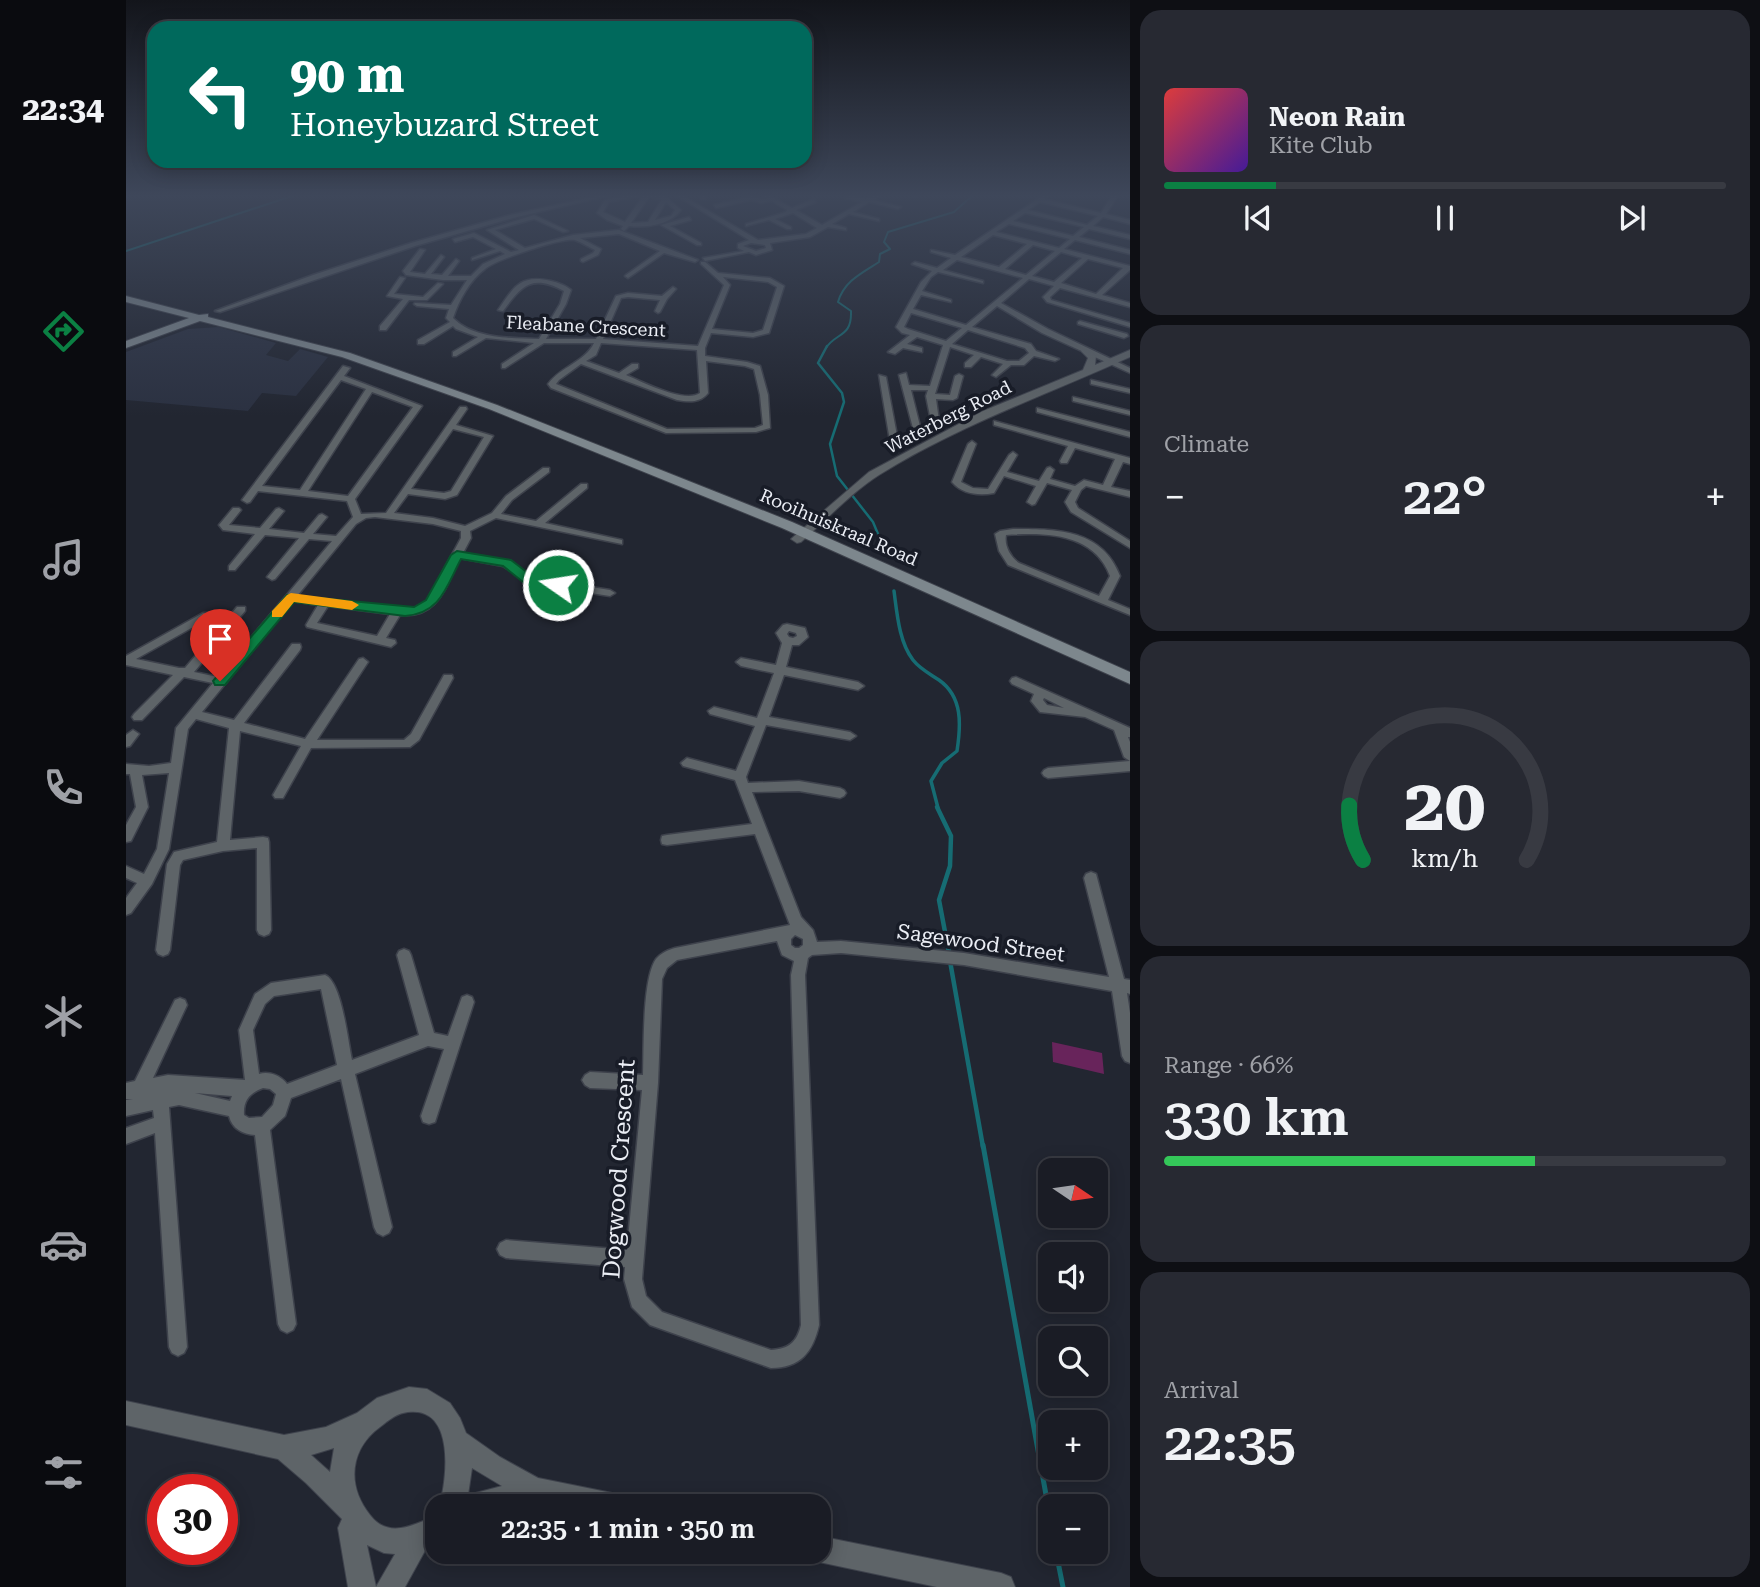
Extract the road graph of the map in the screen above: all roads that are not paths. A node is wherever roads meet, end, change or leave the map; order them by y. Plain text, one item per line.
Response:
1 (321, 268) edge
2 (338, 268) edge
3 (408, 268) edge
4 (432, 268) edge
5 (451, 268) edge
6 (482, 268) edge
7 (639, 268) edge
8 (711, 268) edge
9 (929, 268) edge
10 (939, 268) edge
11 (996, 268) edge
12 (1038, 268) edge
13 (1075, 268) edge
14 (1128, 268) edge
15 (1000, 269) joint
16 (936, 270) junction
17 (717, 275) junction
18 (426, 276) junction
19 (628, 276) dead end
20 (989, 276) dead end
21 (474, 277) junction
22 (1028, 277) junction
23 (402, 278) dead end
24 (441, 281) junction
25 (981, 282) junction
26 (1057, 285) junction
27 (974, 288) dead end
28 (673, 289) dead end
29 (418, 290) dead end
30 (1012, 290) junction
31 (918, 292) junction
32 (126, 293) edge
33 (1097, 296) junction
34 (664, 298) junction
35 (126, 299) edge
36 (407, 300) junction
37 (381, 301) dead end
38 (949, 301) dead end
39 (1118, 301) junction
40 (998, 302) junction
41 (1130, 304) edge
42 (453, 307) junction
43 (168, 308) junction
44 (501, 310) dead end
45 (909, 310) junction
46 (658, 311) dead end
47 (205, 312) junction
48 (218, 312) junction
49 (191, 313) junction
50 (982, 314) junction
51 (1024, 315) junction
52 (1102, 317) junction
53 (224, 323) junction
54 (1080, 323) dead end
55 (452, 324) junction
56 (1130, 325) edge
57 (159, 326) junction
58 (1092, 326) junction
59 (383, 328) dead end
60 (967, 328) junction
61 (172, 329) junction
62 (708, 331) junction
63 (915, 335) junction
64 (1070, 335) junction
65 (1124, 335) dead end
66 (485, 336) junction
67 (126, 337) edge
68 (1061, 339) junction
69 (421, 342) dead end
70 (541, 342) junction
71 (599, 342) junction
72 (947, 344) junction
73 (126, 345) edge
74 (902, 345) junction
75 (701, 348) junction
76 (919, 350) dead end
77 (1086, 351) junction
78 (892, 352) dead end
79 (1032, 353) junction
80 (1130, 353) edge
81 (346, 355) junction
82 (456, 355) dead end
83 (979, 355) junction
84 (701, 358) junction
85 (1055, 359) dead end
86 (582, 362) junction
87 (1008, 364) junction
88 (968, 365) dead end
89 (505, 366) dead end
90 (635, 366) dead end
91 (1120, 366) edge
92 (346, 369) dead end
93 (1088, 370) junction
94 (902, 375) dead end
95 (996, 375) dead end
96 (620, 376) junction
97 (959, 376) dead end
98 (340, 377) junction
99 (882, 377) dead end
100 (1094, 382) dead end
101 (905, 387) junction
102 (371, 388) junction
103 (1130, 391) edge
104 (932, 392) junction
105 (1076, 398) dead end
106 (888, 405) junction
107 (910, 406) junction
108 (463, 409) dead end
109 (1040, 410) dead end
110 (1130, 413) edge
111 (935, 421) dead end
112 (997, 423) dead end
113 (452, 426) junction
114 (917, 430) dead end
115 (1130, 435) edge
116 (894, 441) dead end
117 (972, 444) dead end
118 (1073, 445) junction
119 (1013, 455) dead end
120 (1120, 458) junction
121 (1064, 461) dead end
122 (1130, 461) edge
123 (546, 470) dead end
124 (1050, 470) dead end
125 (1003, 473) junction
126 (1044, 482) junction
127 (584, 486) dead end
128 (1107, 487) junction
129 (256, 488) junction
130 (1076, 489) junction
131 (407, 491) junction
132 (302, 494) junction
133 (1130, 494) edge
134 (350, 499) junction
135 (247, 500) dead end
136 (1032, 502) dead end
137 (236, 510) dead end
138 (279, 512) dead end
139 (495, 515) junction
140 (388, 516) junction
141 (322, 517) dead end
142 (358, 517) junction
143 (538, 524) junction
144 (466, 530) junction
145 (263, 532) junction
146 (801, 535) junction
147 (307, 536) junction
148 (1115, 536) junction
149 (338, 539) junction
150 (619, 541) dead end
151 (1091, 545) junction
152 (1130, 545) edge
153 (457, 555) junction
154 (232, 568) dead end
155 (272, 577) dead end
156 (610, 593) dead end
157 (291, 598) junction
158 (1101, 601) junction
159 (325, 602) junction
160 (241, 609) dead end
161 (397, 611) junction
162 (1129, 612) edge
163 (206, 615) dead end
164 (788, 641) dead end
165 (296, 647) dead end
166 (126, 660) edge
167 (363, 662) dead end
168 (741, 662) dead end
169 (185, 672) junction
170 (780, 672) junction
171 (448, 678) dead end
172 (1130, 678) edge
173 (220, 681) junction
174 (1016, 681) dead end
175 (858, 686) dead end
176 (714, 711) dead end
177 (193, 714) junction
178 (138, 717) dead end
179 (762, 722) junction
180 (235, 727) junction
181 (1118, 727) junction
182 (1130, 733) edge
183 (850, 736) dead end
184 (307, 744) junction
185 (1130, 757) edge
186 (687, 763) dead end
187 (1130, 766) edge
188 (176, 767) junction
189 (131, 770) edge
190 (1048, 773) dead end
191 (741, 783) junction
192 (840, 793) dead end
193 (279, 795) dead end
194 (165, 824) junction
195 (759, 828) junction
196 (126, 836) edge
197 (667, 840) dead end
198 (223, 846) junction
199 (126, 872) edge
200 (1091, 878) dead end
201 (142, 879) junction
202 (126, 897) edge
203 (126, 909) edge
204 (264, 930) dead end
205 (796, 939) junction
206 (163, 950) dead end
207 (404, 956) dead end
208 (1124, 986) edge
209 (467, 1002) dead end
210 (180, 1005) dead end
211 (428, 1039) junction
212 (453, 1044) junction
213 (1130, 1056) edge
214 (346, 1070) junction
215 (590, 1080) dead end
216 (650, 1083) junction
217 (249, 1086) junction
218 (132, 1089) edge
219 (159, 1092) junction
220 (284, 1093) junction
221 (131, 1107) edge
222 (235, 1110) junction
223 (429, 1116) dead end
224 (161, 1123) junction
225 (262, 1126) junction
226 (126, 1136) edge
227 (383, 1227) dead end
228 (506, 1249) dead end
229 (634, 1259) junction
230 (287, 1324) dead end
231 (178, 1347) dead end
232 (126, 1413) edge
233 (366, 1423) junction
234 (459, 1443) junction
235 (284, 1448) junction
236 (536, 1490) junction
237 (456, 1494) edge
238 (521, 1494) edge
239 (555, 1494) edge
240 (346, 1516) junction
241 (425, 1538) edge
242 (414, 1547) junction
243 (831, 1552) edge
244 (995, 1586) edge
245 (362, 1587) edge
246 (390, 1587) edge

1 - 47 street
2 - 48 street
3 - 18 street
4 - 18 street
5 - 24 street
6 - 21 street
7 - 19 street
8 - 17 street
9 - 16 street
10 - 16 street
11 - 15 street
12 - 22 street
13 - 26 street
14 - 33 street
15 - 22 street
16 - 25 street
16 - 31 street
17 - 62 street
17 - 62 street
18 - 24 street
20 - 25 street
21 - 24 street
21 - 42 street
22 - 26 street
22 - 30 street
23 - 36 street
24 - 36 street
25 - 27 street
26 - 33 street
26 - 52 street
28 - 34 street
29 - 36 street
30 - 40 street
30 - 51 street
31 - 38 street
31 - 45 street
32 - 47 main road, Rooihuiskraal Road
33 - 39 street
34 - 46 street
34 - 71 street
35 - 43 main road, Rooihuiskraal Road
36 - 37 street
36 - 42 street
36 - 59 street
39 - 41 street
39 - 52 street
40 - 50 street
40 - 51 street
42 - 55 street
43 - 49 main road, Rooihuiskraal Road
43 - 57 main road
44 - 70 street
45 - 60 street
45 - 63 street
47 - 48 main road
47 - 49 main road, Rooihuiskraal Road
47 - 53 main road, Rooihuiskraal Road
47 - 61 main road
48 - 81 main road, Rooihuiskraal Road
49 - 57 main road
50 - 51 street
50 - 60 street
51 - 64 street
51 - 68 street
52 - 56 street
52 - 58 street
53 - 61 main road
53 - 81 main road, Rooihuiskraal Road
54 - 58 street
55 - 66 street, Fleabane Crescent
55 - 69 street
57 - 67 main road
58 - 65 street
60 - 72 street
60 - 79 street
61 - 73 main road
62 - 75 street
63 - 72 street
63 - 74 street
64 - 68 street
64 - 91 street
66 - 70 street, Fleabane Crescent
66 - 82 street
68 - 77 street
70 - 71 street, Fleabane Crescent
70 - 89 street
71 - 75 street, Fleabane Crescent
71 - 86 street
72 - 83 street
72 - 104 street
74 - 76 street
74 - 78 street
75 - 84 street
77 - 91 street
77 - 93 street
79 - 85 street
79 - 87 street
80 - 91 street, Waterberg Road
81 - 146 main road, Rooihuiskraal Road
83 - 87 street
83 - 88 street
84 - 86 street
84 - 96 street
86 - 96 street
87 - 95 street
90 - 96 street
91 - 93 street, Waterberg Road
92 - 98 street
93 - 146 street, Waterberg Road
94 - 101 street
97 - 104 street
98 - 102 street
98 - 129 street
99 - 106 street
100 - 103 street
101 - 104 street
101 - 107 street
102 - 132 street
102 - 134 street
104 - 111 street
105 - 110 street
106 - 107 street
106 - 116 street
107 - 114 street
108 - 113 street
109 - 115 street
112 - 118 street
113 - 131 street
113 - 131 street
117 - 125 street
118 - 120 street
118 - 121 street
119 - 125 street
120 - 122 street
120 - 128 street
123 - 139 street
124 - 126 street
125 - 126 street
126 - 130 street
126 - 136 street
127 - 143 street
128 - 130 street
128 - 133 street
129 - 132 street
129 - 135 street
130 - 148 street
131 - 140 street
132 - 134 street
134 - 142 street
137 - 145 street
138 - 145 street
139 - 143 street
139 - 144 street
140 - 142 street
140 - 144 street
141 - 147 street
142 - 149 street
143 - 150 street
144 - 153 street
145 - 147 street
145 - 154 street
146 - 172 main road, Rooihuiskraal Road
147 - 149 street
147 - 155 street
148 - 151 street
148 - 152 street
149 - 157 street
151 - 158 street
151 - 158 street
153 - 156 street
153 - 161 street
157 - 159 street
157 - 173 street
158 - 162 street
159 - 161 street
159 - 161 street
160 - 169 street
163 - 166 street
164 - 170 street
165 - 180 street
166 - 169 street
167 - 184 street
168 - 170 street
169 - 173 street
169 - 178 street
170 - 175 street
170 - 179 street
171 - 184 street
173 - 177 street
174 - 181 street
176 - 179 street
177 - 180 street
177 - 188 street
179 - 183 street
179 - 191 street
180 - 184 street
180 - 198 street
181 - 182 street
181 - 185 street
184 - 193 street
186 - 191 street
187 - 190 street
188 - 189 street
188 - 194 street
189 - 196 street
191 - 192 street
191 - 195 street
194 - 201 street
194 - 203 street
195 - 197 street
195 - 205 street
198 - 204 street
198 - 206 street
199 - 201 street
200 - 208 street
201 - 202 street
205 - 208 street, Sagewood Street
205 - 216 street, Dogwood Crescent
205 - 229 street, Dogwood Crescent
207 - 211 street
208 - 213 street
209 - 212 street
210 - 218 street
211 - 212 street
211 - 214 street
212 - 223 street
214 - 217 street
214 - 220 street
214 - 227 street
215 - 216 street
216 - 229 street, Dogwood Crescent
217 - 219 street
217 - 220 street
217 - 222 street
218 - 219 street
218 - 221 street
219 - 221 street
219 - 222 street
219 - 224 street
220 - 225 street
222 - 225 street
224 - 226 street
224 - 231 street
225 - 230 street
228 - 229 street
232 - 235 street
233 - 234 street
233 - 235 street
233 - 240 street
234 - 236 street
234 - 237 street
235 - 240 street
236 - 238 street
236 - 239 street
240 - 242 street
240 - 245 street
241 - 242 street
242 - 246 street
243 - 244 street

